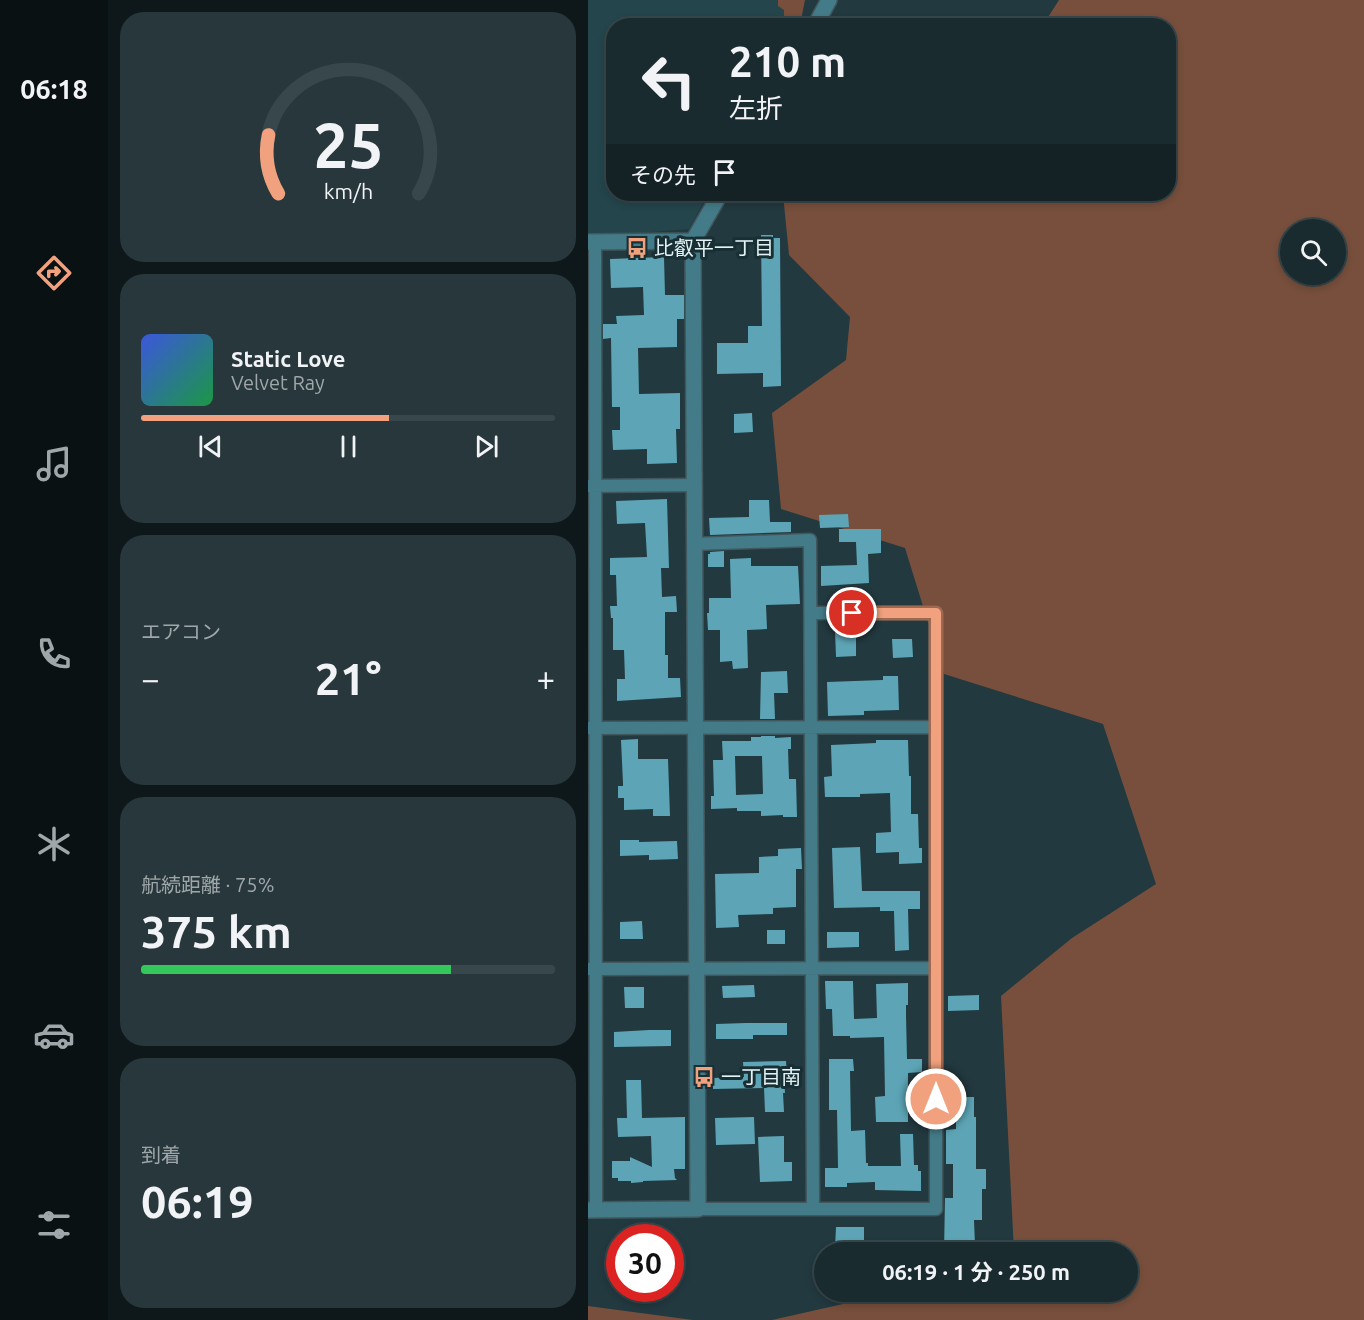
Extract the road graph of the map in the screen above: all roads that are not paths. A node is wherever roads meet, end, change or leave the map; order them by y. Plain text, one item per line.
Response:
1 (829, 0) edge
2 (819, 18) edge
3 (716, 201) edge
4 (693, 241) junction
5 (592, 242) edge
6 (694, 485) junction
7 (592, 486) edge
8 (694, 544) junction
9 (811, 613) junction
10 (936, 727) junction
11 (592, 728) edge
12 (696, 728) junction
13 (811, 728) junction
14 (812, 968) junction
15 (936, 968) junction
16 (592, 969) edge
17 (697, 969) junction
18 (698, 1209) junction
19 (813, 1209) junction
20 (592, 1210) edge

1 - 2 street
3 - 4 street
4 - 5 street
4 - 6 street
5 - 7 street
6 - 7 street
6 - 8 street
7 - 11 street
8 - 9 street
8 - 12 street
9 - 10 street
9 - 13 street
10 - 13 street
10 - 15 street
11 - 12 street
11 - 16 street
12 - 13 street
12 - 17 street
13 - 14 street
14 - 15 street
14 - 17 street
14 - 19 street
15 - 19 street
16 - 17 street
16 - 20 street
17 - 18 street
18 - 19 street
18 - 20 street

